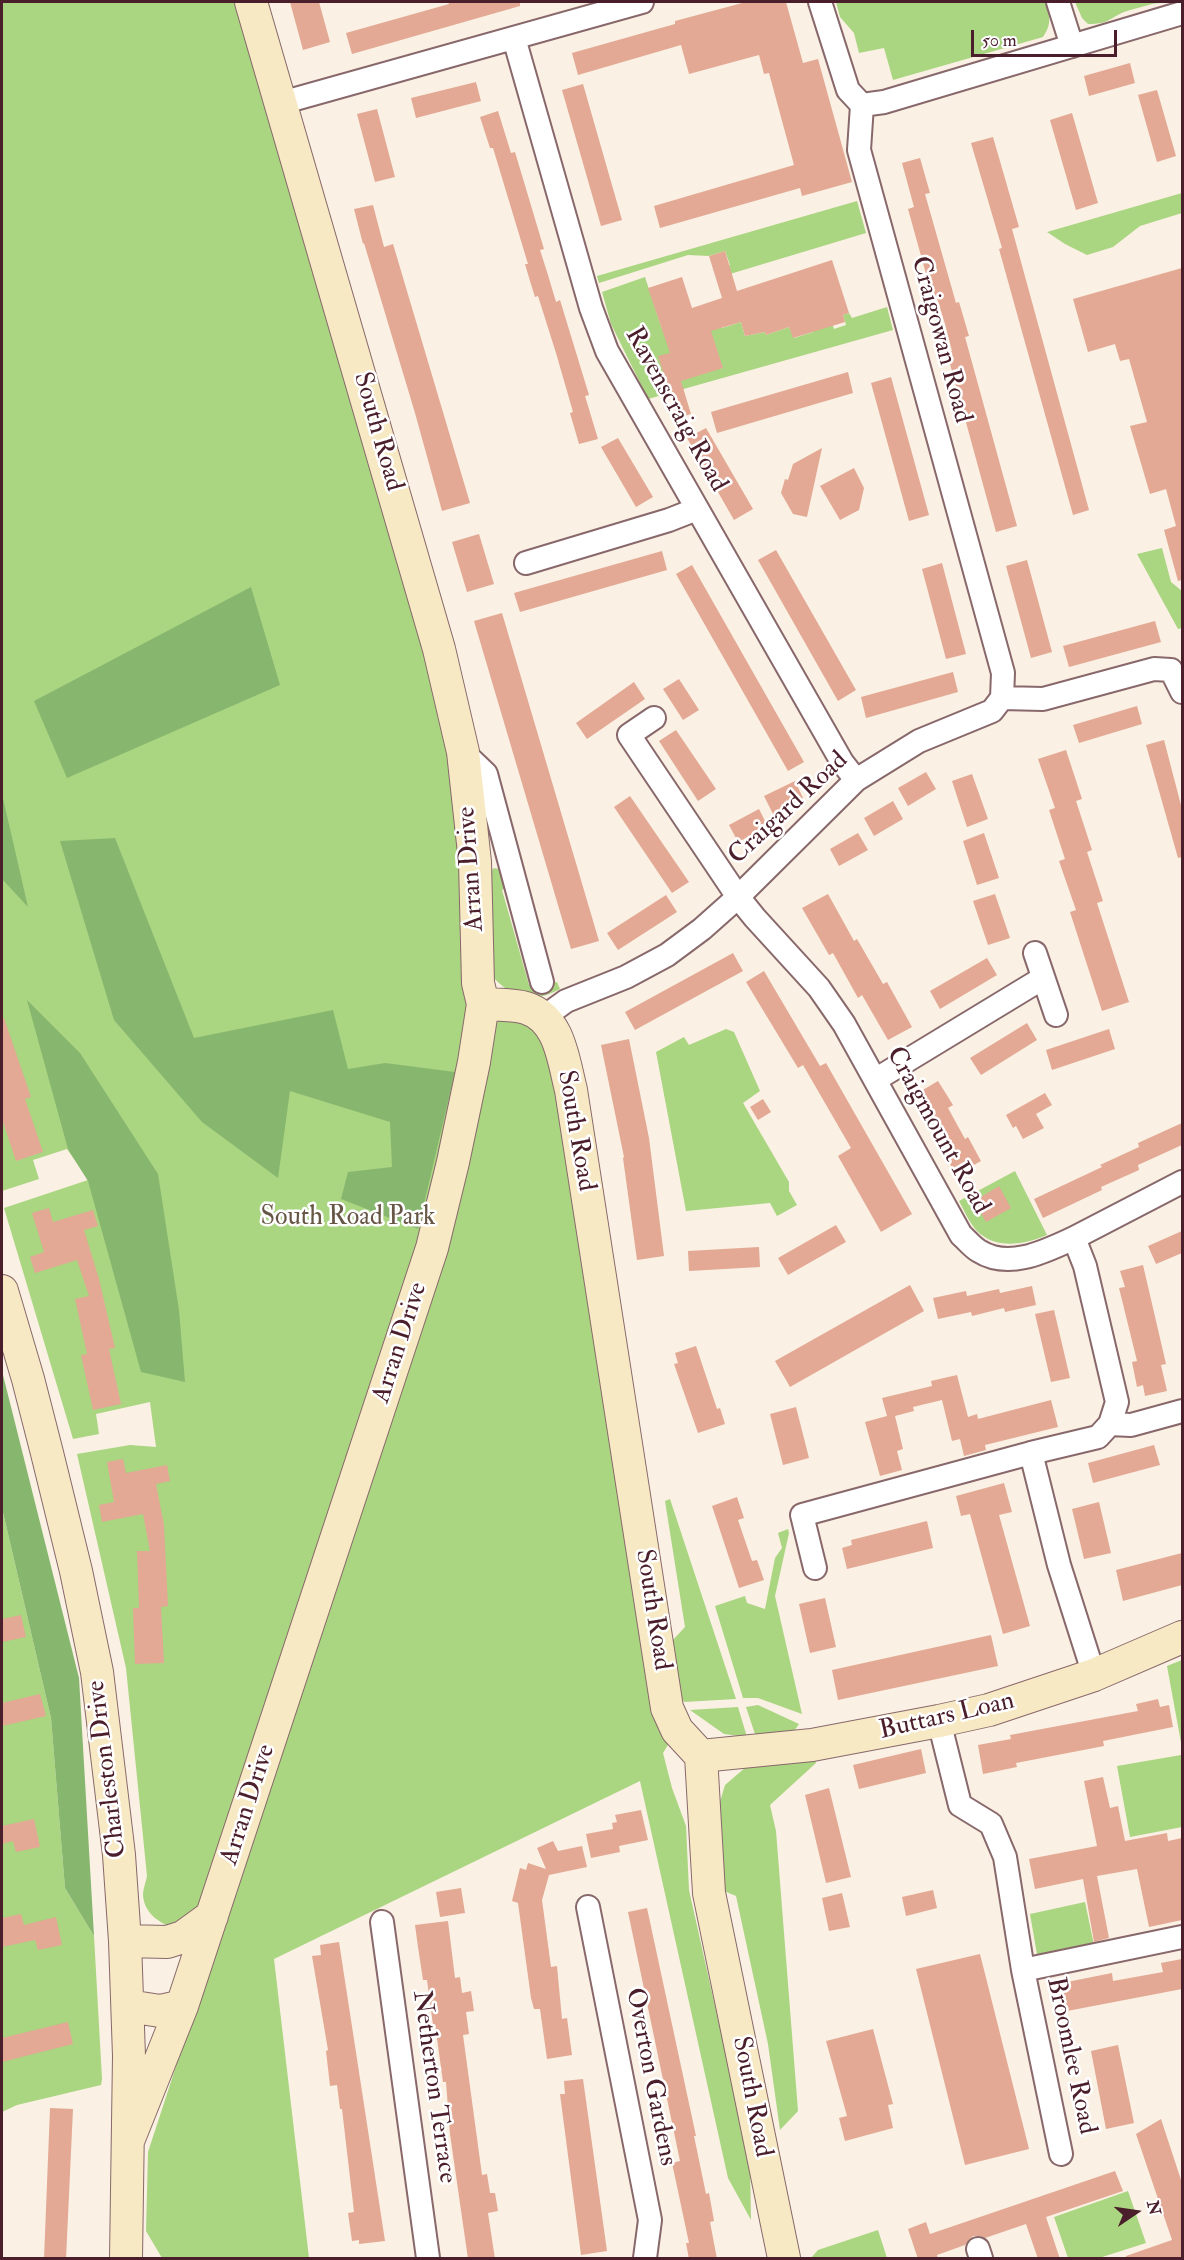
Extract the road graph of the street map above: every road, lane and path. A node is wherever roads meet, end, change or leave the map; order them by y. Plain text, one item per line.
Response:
1 (251, 2) edge
2 (642, 2) edge
3 (820, 2) edge
4 (1058, 2) edge
5 (1182, 14) edge
6 (514, 38) junction
7 (1072, 46) junction
8 (281, 103) junction
9 (862, 105) junction
10 (697, 509) junction
11 (526, 563) dead end
12 (1182, 692) edge
13 (1002, 698) junction
14 (654, 718) dead end
15 (463, 752) junction
16 (856, 780) junction
17 (508, 857) junction
18 (475, 862) junction
19 (738, 897) junction
20 (1035, 953) dead end
21 (1043, 978) junction
22 (542, 982) dead end
23 (483, 1004) junction
24 (1056, 1015) dead end
25 (544, 1017) junction
26 (875, 1080) junction
27 (1182, 1182) edge
28 (1074, 1238) junction
29 (2, 1291) edge
30 (1182, 1411) edge
31 (1110, 1424) junction
32 (1031, 1454) junction
33 (815, 1568) dead end
34 (1182, 1637) edge
35 (1094, 1675) junction
36 (939, 1722) junction
37 (701, 1756) junction
38 (588, 1907) dead end
39 (212, 1916) junction
40 (382, 1922) dead end
41 (1182, 1937) edge
42 (125, 1941) junction
43 (1023, 1970) junction
44 (128, 2006) junction
45 (182, 2006) junction
46 (128, 2141) junction
47 (1061, 2154) dead end
48 (126, 2259) edge
49 (428, 2259) edge
50 (645, 2259) edge
51 (784, 2259) edge

1 - 8 street, South Road
2 - 6 street
3 - 9 street
4 - 7 street
5 - 7 street
6 - 8 street
6 - 10 street, Ravenscraig Road
7 - 9 street
8 - 15 street, South Road
9 - 13 street, Craigowan Road
10 - 11 street
10 - 16 street, Ravenscraig Road
12 - 13 street
13 - 16 street, Craigard Road
14 - 19 street, Craigmount Road
15 - 17 street
15 - 18 street, Arran Drive
16 - 19 street, Craigard Road
17 - 18 street
17 - 22 street
18 - 23 street, Arran Drive
19 - 25 street, Craigard Road
19 - 26 street, Craigmount Road
20 - 21 street
21 - 24 street
21 - 26 street
23 - 25 street
23 - 39 street, Arran Drive
25 - 37 street, South Road
26 - 28 street, Craigmount Road
27 - 28 street
28 - 31 street
29 - 42 street, Charleston Drive
30 - 31 street
31 - 32 street
32 - 33 street
32 - 35 street
34 - 35 street, Buttars Loan
35 - 36 street, Buttars Loan
36 - 37 street, Buttars Loan
36 - 43 street, Broomlee Road
37 - 51 street, South Road
38 - 50 street, Overton Gardens
39 - 42 street
39 - 45 street, Arran Drive
40 - 49 street, Netherton Terrace
41 - 43 street, Broomlee Road
42 - 44 street, Charleston Drive
43 - 47 street, Broomlee Road
44 - 45 street
44 - 46 street, Charleston Drive
45 - 46 street, Arran Drive
46 - 48 street, Charleston Drive

